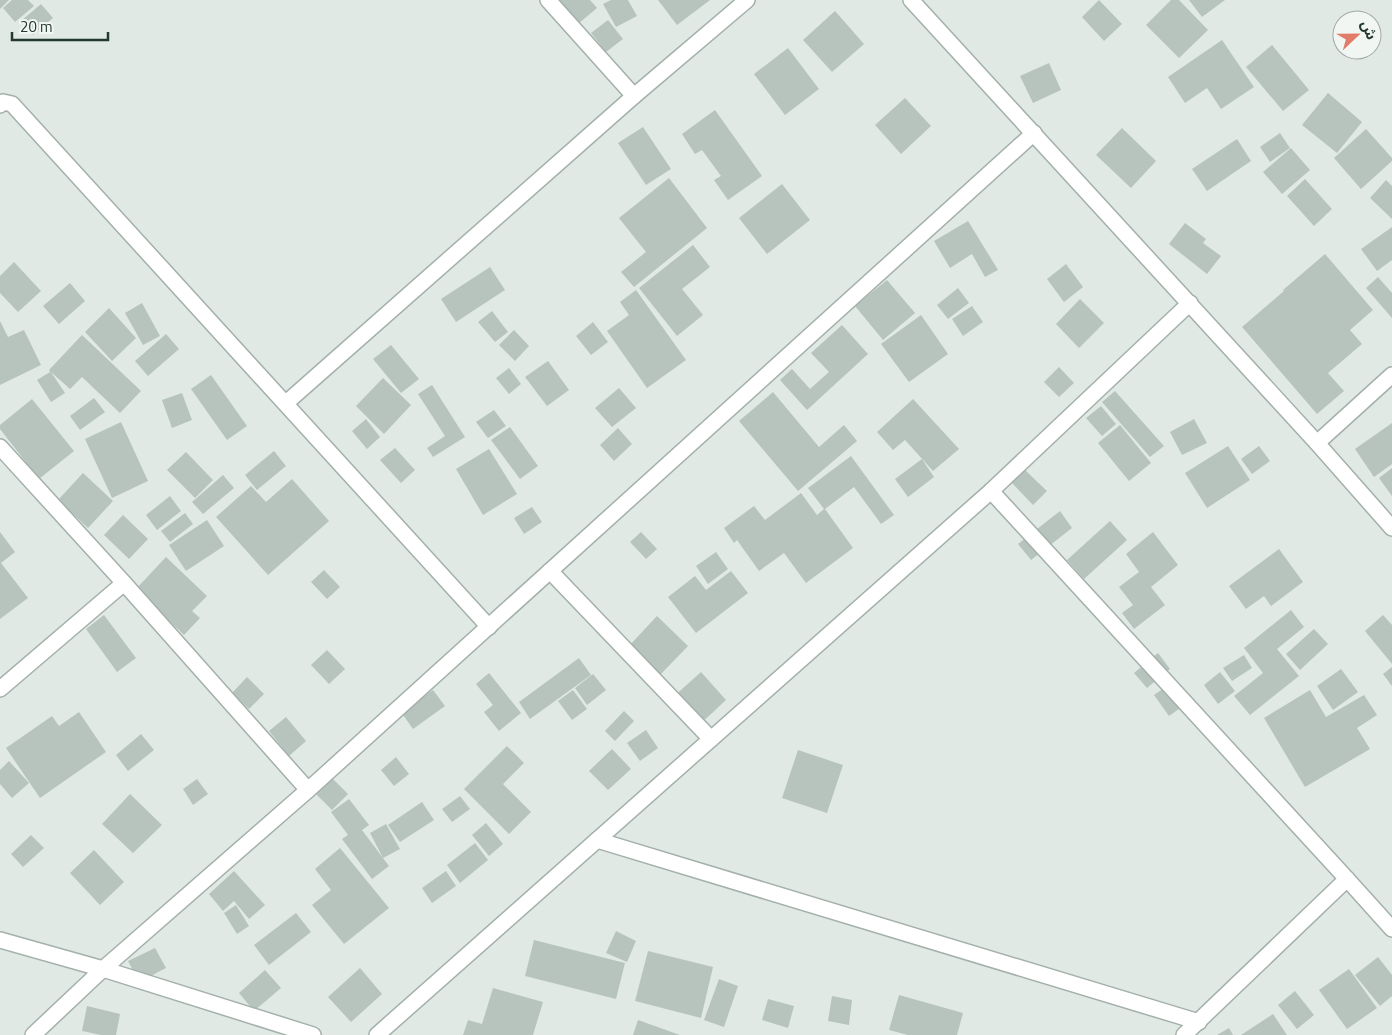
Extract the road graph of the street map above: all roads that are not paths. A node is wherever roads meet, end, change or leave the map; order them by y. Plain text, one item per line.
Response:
1 (548, 0) edge
2 (747, 0) edge
3 (911, 0) edge
4 (634, 96) junction
5 (0, 104) edge
6 (1034, 133) junction
7 (1190, 303) junction
8 (1392, 375) edge
9 (286, 403) junction
10 (1317, 443) junction
11 (0, 447) edge
12 (991, 491) junction
13 (1392, 528) edge
14 (550, 571) junction
15 (124, 583) junction
16 (490, 627) junction
17 (0, 689) edge
18 (710, 740) junction
19 (308, 790) junction
20 (597, 840) junction
21 (1347, 879) junction
22 (1392, 929) edge
23 (0, 940) edge
24 (102, 969) junction
25 (1199, 1022) junction
26 (33, 1035) edge
27 (313, 1035) edge
28 (377, 1035) edge
29 (1184, 1035) edge

1 - 4 street
2 - 4 street
3 - 6 street
4 - 9 street
5 - 9 street
6 - 7 street
6 - 14 street
7 - 10 street
7 - 12 street
8 - 10 street
9 - 16 street
10 - 13 street
11 - 15 street
12 - 18 street
12 - 21 street
14 - 16 street
14 - 18 street
15 - 17 street
15 - 19 street
16 - 19 street
18 - 20 street
19 - 24 street
20 - 25 street
20 - 28 street
21 - 22 street
21 - 25 street
23 - 24 street
24 - 26 street
24 - 27 street
25 - 29 street

